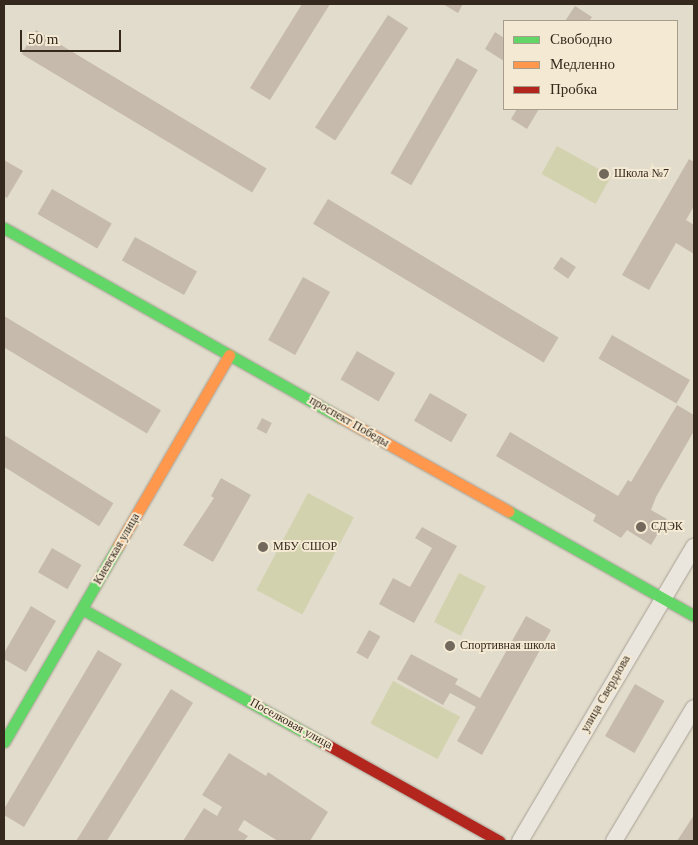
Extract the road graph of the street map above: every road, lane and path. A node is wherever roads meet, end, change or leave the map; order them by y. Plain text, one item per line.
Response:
1 (4, 228) edge
2 (229, 355) junction
3 (694, 547) edge
4 (662, 598) junction
5 (82, 609) junction
6 (694, 616) edge
7 (694, 708) edge
8 (4, 742) edge
9 (499, 841) edge
10 (520, 841) edge
11 (614, 841) edge

1 - 2 main road, проспект Победы
2 - 4 main road, проспект Победы
2 - 5 main road, Киевская улица
3 - 4 street, улица Свердлова
4 - 6 main road, проспект Победы
4 - 10 street, улица Свердлова
5 - 8 main road, Киевская улица
5 - 9 main road, Поселковая улица
7 - 11 street

